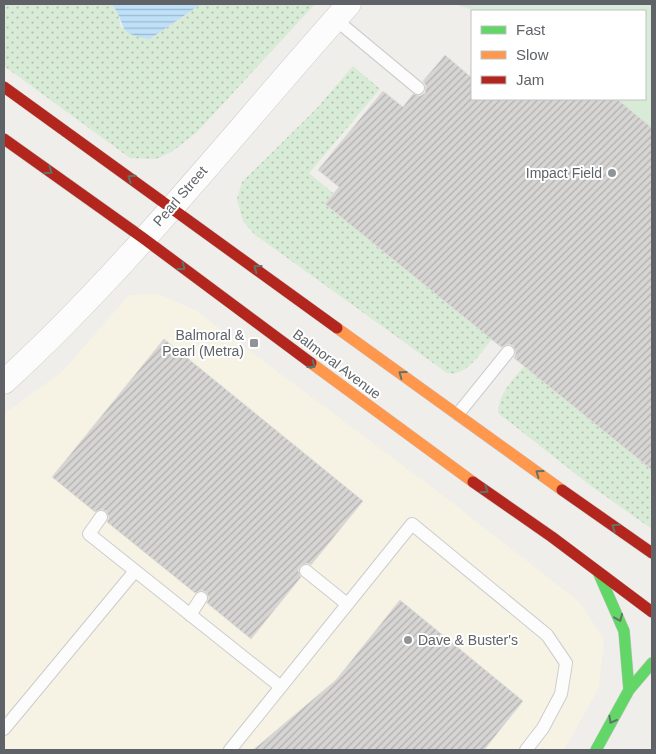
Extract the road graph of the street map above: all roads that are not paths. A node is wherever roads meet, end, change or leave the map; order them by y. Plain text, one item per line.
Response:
1 (342, 11) edge
2 (4, 87) edge
3 (418, 88) dead end
4 (4, 139) edge
5 (171, 206) junction
6 (143, 238) junction
7 (508, 352) dead end
8 (4, 382) edge
9 (458, 414) junction
10 (101, 517) dead end
11 (652, 553) edge
12 (306, 570) dead end
13 (135, 571) junction
14 (600, 574) junction
15 (201, 598) dead end
16 (348, 604) junction
17 (652, 612) edge
18 (190, 614) junction
19 (652, 663) edge
20 (281, 687) junction
21 (629, 690) junction
22 (4, 730) edge
23 (230, 750) edge
24 (526, 750) edge
25 (596, 750) edge

1 - 3 lane
1 - 5 street, Pearl Street
5 -> 2 main road
4 -> 6 main road, Balmoral Avenue
5 - 6 street, Pearl Street
9 -> 5 main road
6 - 8 street, Pearl Street
6 -> 14 main road, Balmoral Avenue
7 - 9 lane
11 -> 9 main road
10 - 13 lane
12 - 16 lane
13 - 18 lane
13 - 22 lane
14 - 17 main road, Balmoral Avenue
14 -> 21 main road
15 - 18 lane
16 - 20 lane
16 - 24 lane
18 - 20 lane
19 - 21 main road
20 - 23 lane
21 -> 25 main road

